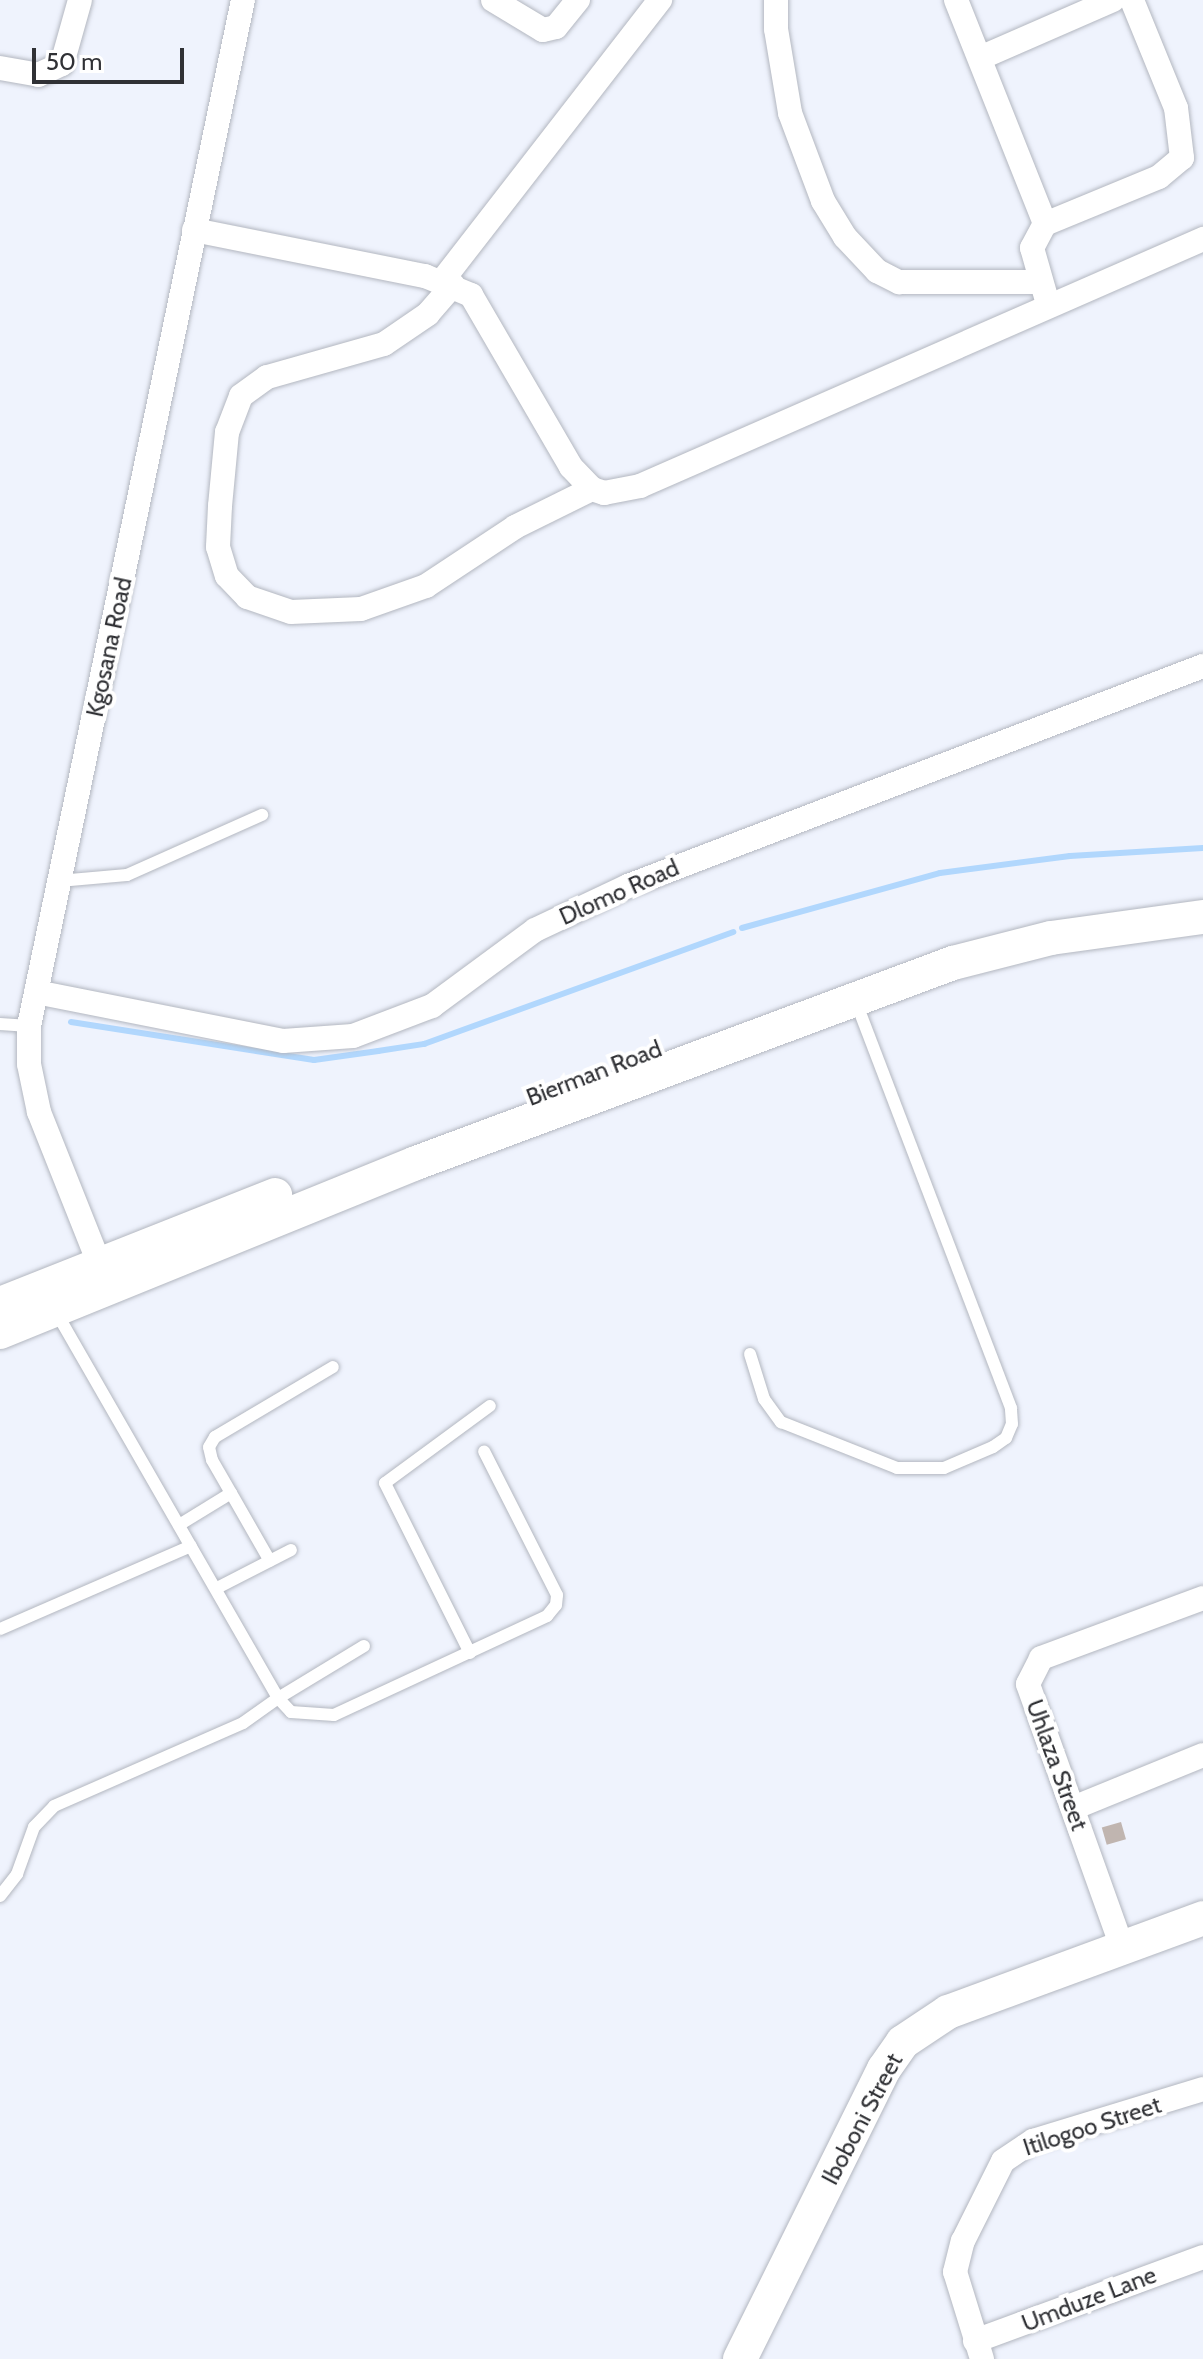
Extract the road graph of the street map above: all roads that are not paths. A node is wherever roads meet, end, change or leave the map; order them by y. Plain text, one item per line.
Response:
1 (80, 0) edge
2 (243, 0) edge
3 (493, 0) edge
4 (578, 0) edge
5 (660, 0) edge
6 (776, 0) edge
7 (956, 0) edge
8 (1113, 0) edge
9 (1132, 0) edge
10 (980, 58) junction
11 (0, 68) edge
12 (1045, 224) junction
13 (194, 230) junction
14 (1203, 239) edge
15 (1040, 282) junction
16 (448, 283) junction
17 (1049, 307) junction
18 (592, 489) junction
19 (1203, 666) edge
20 (262, 815) dead end
21 (59, 881) junction
22 (1203, 897) edge
23 (1203, 917) edge
24 (36, 992) junction
25 (854, 997) junction
26 (0, 1024) edge
27 (29, 1026) junction
28 (104, 1274) junction
29 (0, 1304) edge
30 (55, 1309) junction
31 (0, 1332) edge
32 (750, 1354) dead end
33 (333, 1367) dead end
34 (490, 1406) dead end
35 (484, 1451) dead end
36 (231, 1493) junction
37 (179, 1525) junction
38 (191, 1546) junction
39 (291, 1550) dead end
40 (270, 1561) junction
41 (217, 1588) junction
42 (1203, 1598) edge
43 (0, 1629) edge
44 (364, 1646) dead end
45 (470, 1653) junction
46 (278, 1698) junction
47 (1203, 1755) edge
48 (1073, 1808) junction
49 (0, 1896) edge
50 (1203, 1918) edge
51 (1122, 1947) junction
52 (1203, 2089) edge
53 (1203, 2257) edge
54 (979, 2350) edge
55 (740, 2359) edge

1 - 11 street
2 - 13 street, Kgosana Road
3 - 4 street
5 - 16 street
6 - 15 street
7 - 10 street
8 - 10 street
9 - 12 street
10 - 12 street
12 - 15 street
13 - 16 street
13 - 21 street, Kgosana Road
14 - 17 street
15 - 17 street
16 - 18 street
16 - 18 street
17 - 18 street
19 - 24 street, Dlomo Road
20 - 21 lane
21 - 24 street, Kgosana Road
22 - 28 main road, Bierman Road
23 - 25 main road, Bierman Road
24 - 27 street, Kgosana Road
25 - 28 main road, Bierman Road
25 - 32 lane
26 - 27 lane
27 - 28 street, Kgosana Road
28 - 29 main road, Bierman Road
28 - 30 main road
30 - 31 main road
30 - 37 lane
33 - 36 lane
34 - 45 lane
35 - 45 lane
36 - 37 lane
36 - 40 lane
37 - 38 lane
38 - 41 lane
38 - 43 lane
39 - 40 lane
40 - 41 lane
41 - 46 lane
42 - 48 street, Uhlaza Street
44 - 46 lane
45 - 46 lane
46 - 49 lane
47 - 48 street
48 - 51 street, Uhlaza Street
50 - 51 main road, Iboboni Street
51 - 55 main road, Iboboni Street
52 - 54 street, Itilogoo Street
53 - 54 street, Umduze Lane

